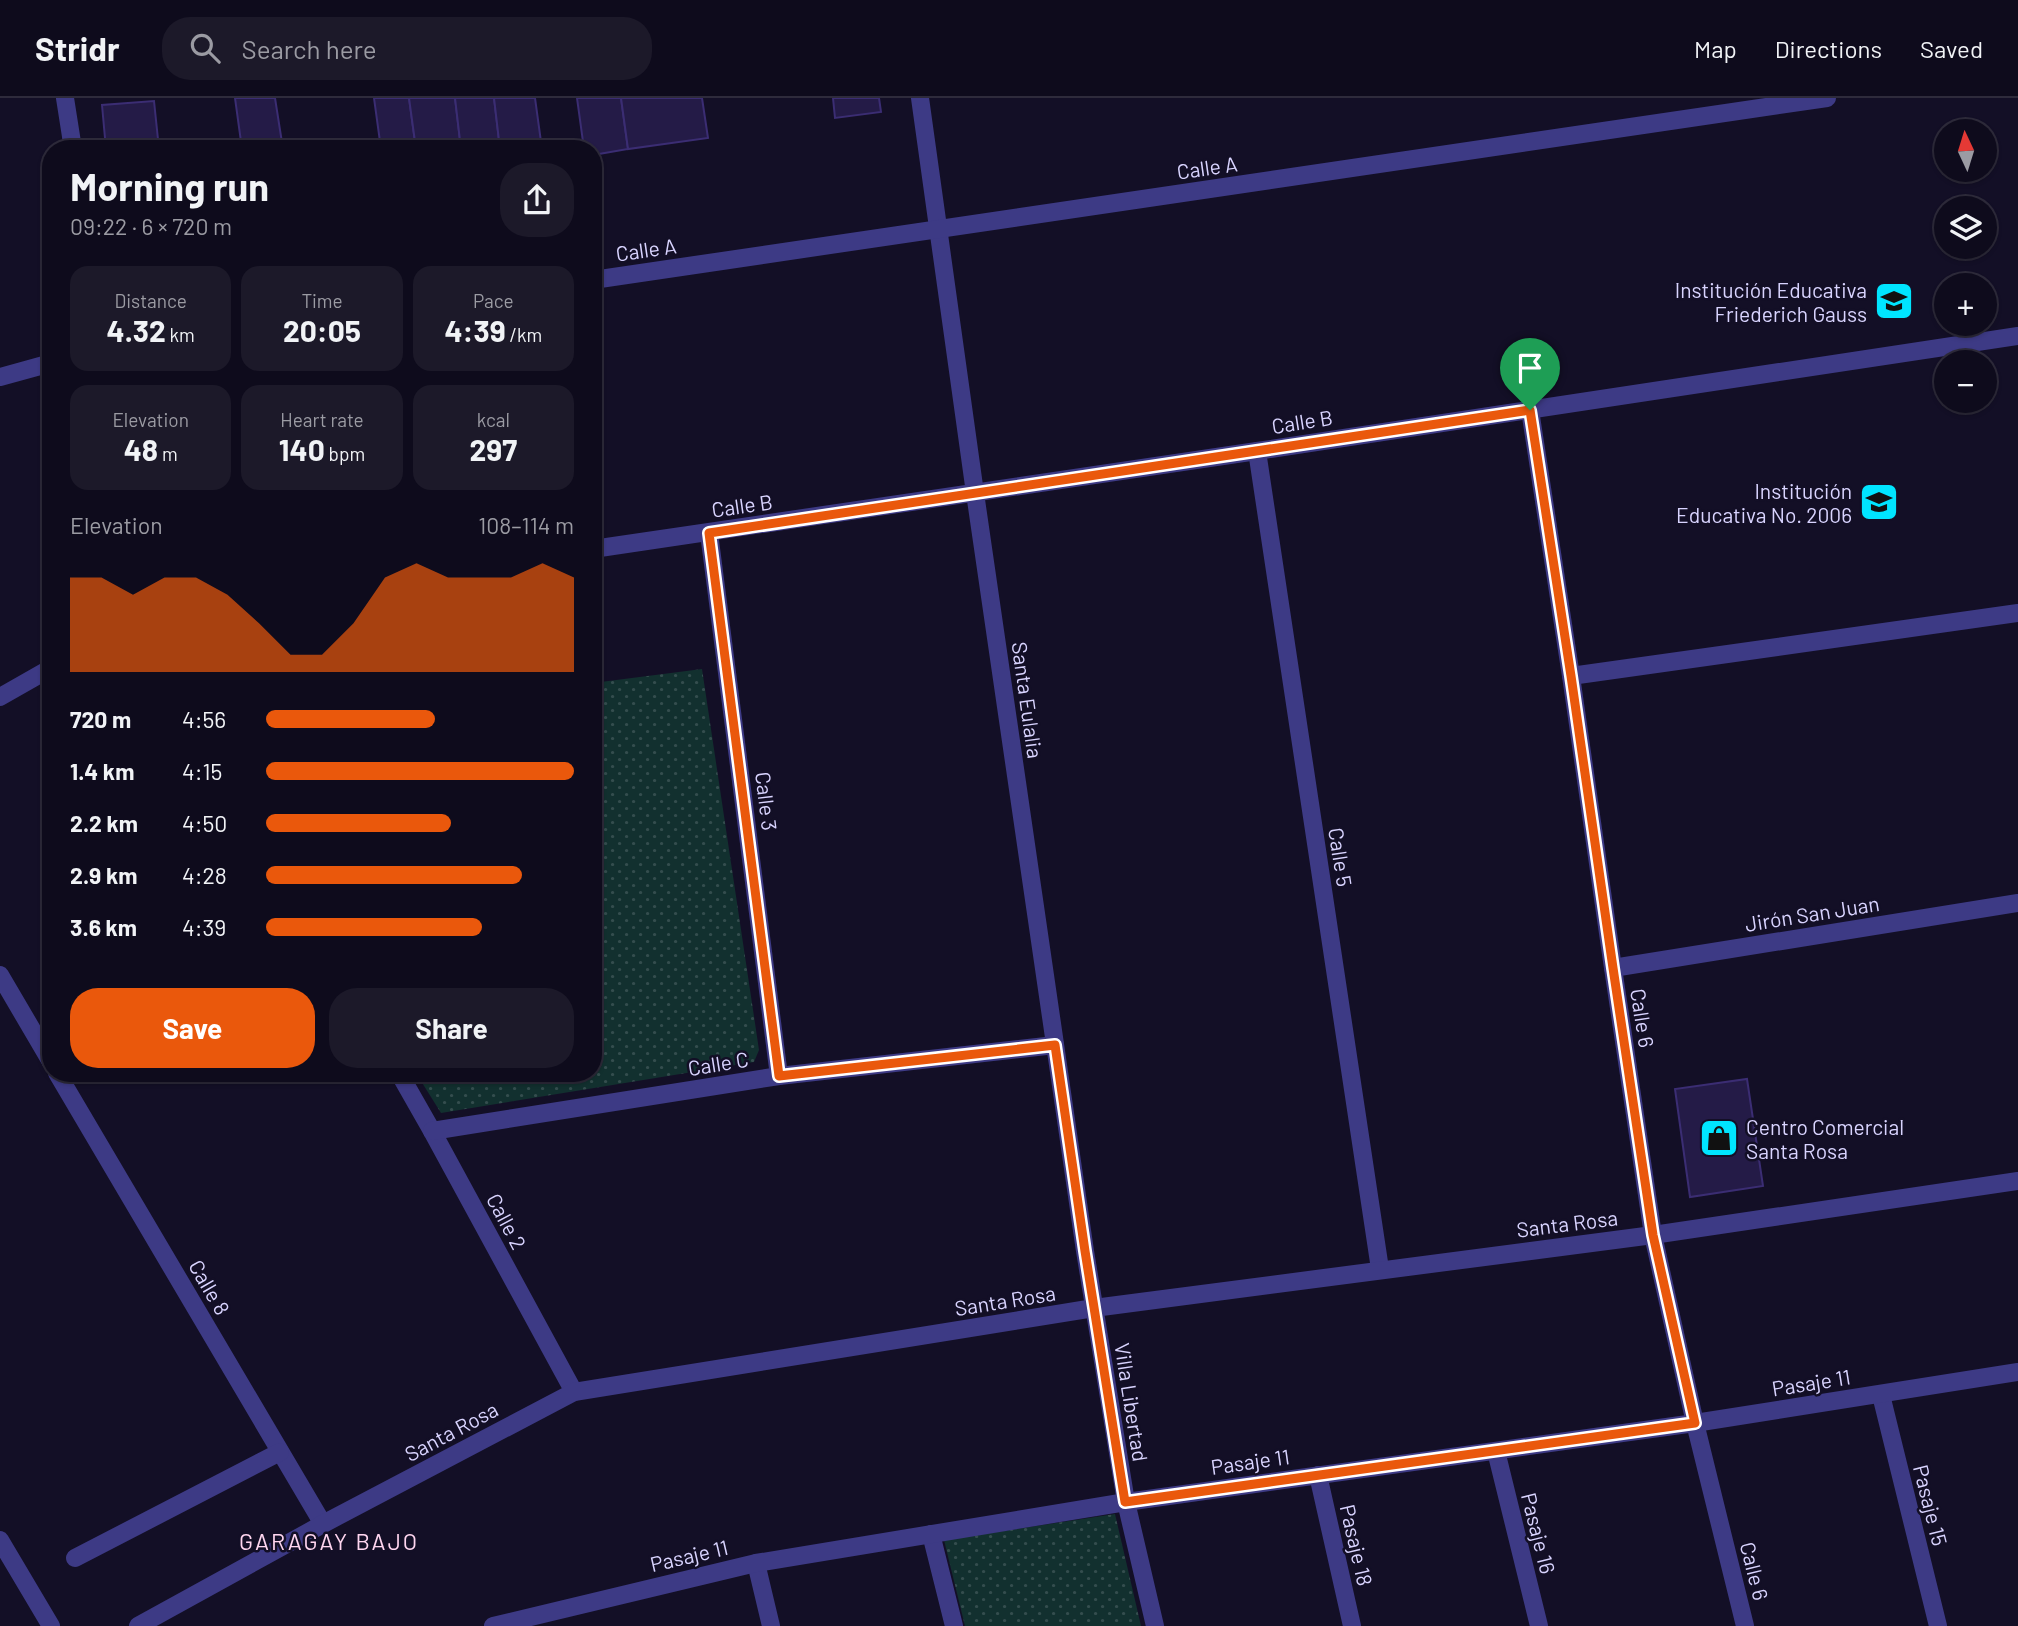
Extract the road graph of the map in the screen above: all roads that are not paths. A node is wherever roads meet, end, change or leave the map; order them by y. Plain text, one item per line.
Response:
1 (65, 98) edge
2 (920, 98) edge
3 (1827, 98) edge
4 (72, 140) edge
5 (938, 230) junction
6 (602, 279) edge
7 (2018, 336) edge
8 (42, 365) edge
9 (0, 377) edge
10 (1530, 410) junction
11 (1257, 451) junction
12 (975, 493) junction
13 (709, 533) junction
14 (602, 548) edge
15 (2018, 613) edge
16 (42, 673) edge
17 (1571, 676) junction
18 (0, 697) edge
19 (2018, 903) edge
20 (1613, 968) junction
21 (0, 975) edge
22 (1055, 1045) junction
23 (42, 1047) edge
24 (779, 1076) junction
25 (62, 1082) edge
26 (403, 1082) edge
27 (432, 1131) junction
28 (2018, 1181) edge
29 (1653, 1235) junction
30 (1381, 1269) junction
31 (1094, 1308) junction
32 (2018, 1372) edge
33 (574, 1392) junction
34 (1881, 1395) junction
35 (1695, 1423) junction
36 (1496, 1451) junction
37 (280, 1452) junction
38 (1318, 1475) junction
39 (1125, 1502) junction
40 (323, 1524) junction
41 (932, 1534) junction
42 (0, 1540) edge
43 (75, 1558) dead end
44 (757, 1563) junction
45 (51, 1626) edge
46 (138, 1626) edge
47 (493, 1626) edge
48 (771, 1626) edge
49 (954, 1626) edge
50 (1155, 1626) edge
51 (1352, 1626) edge
52 (1539, 1626) edge
53 (1745, 1626) edge
54 (1938, 1626) edge

1 - 4 street
2 - 5 street, Santa Eulalia
3 - 5 street, Calle A
5 - 6 street, Calle A
5 - 12 street, Santa Eulalia
7 - 10 street, Calle B
8 - 9 street
10 - 11 street, Calle B
10 - 17 street, Calle 6
11 - 12 street, Calle B
11 - 30 street, Calle 5
12 - 13 street, Calle B
12 - 22 street, Santa Eulalia
13 - 14 street, Calle B
13 - 24 street, Calle 3
15 - 17 street
16 - 18 street
17 - 20 street, Calle 6
19 - 20 street, Jirón San Juan
20 - 29 street, Calle 6
21 - 23 street
22 - 24 street, Calle C
22 - 31 street, Santa Eulalia
24 - 27 street, Calle C
25 - 37 street, Calle 8
26 - 27 street, Calle 2
27 - 33 street, Calle 2
28 - 29 street, Santa Rosa
29 - 30 street, Santa Rosa
29 - 35 street, Calle 6
30 - 31 street, Santa Rosa
31 - 33 street, Santa Rosa
31 - 39 street, Villa Libertad
32 - 34 street, Pasaje 11
33 - 40 street, Santa Rosa
34 - 35 street, Pasaje 11
34 - 54 street, Pasaje 15
35 - 36 street, Pasaje 11
35 - 53 street, Calle 6
36 - 38 street, Pasaje 11
36 - 52 street, Pasaje 16
37 - 40 street, Calle 8
37 - 43 street
38 - 39 street, Pasaje 11
38 - 51 street, Pasaje 18
39 - 41 street, Pasaje 11
39 - 50 street, Villa Libertad
40 - 46 street, Santa Rosa
41 - 44 street, Pasaje 11
41 - 49 street
42 - 45 street
44 - 47 street, Pasaje 11
44 - 48 street

